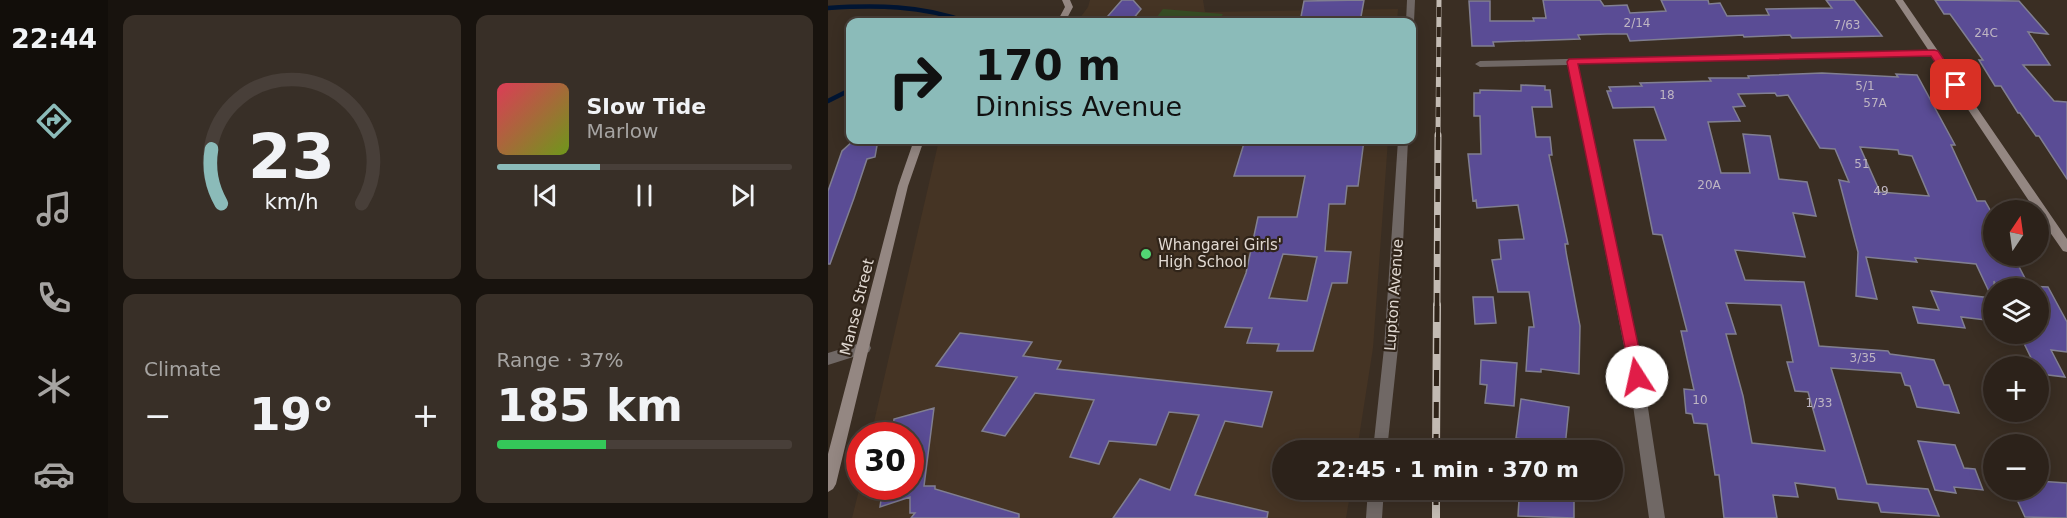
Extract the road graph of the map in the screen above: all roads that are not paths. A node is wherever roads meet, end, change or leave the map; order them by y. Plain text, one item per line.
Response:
1 (1066, 0) edge
2 (1411, 0) edge
3 (1899, 0) edge
4 (1063, 18) edge
5 (1410, 18) edge
6 (1934, 53) junction
7 (1572, 62) junction
8 (1479, 64) dead end
9 (918, 144) edge
10 (1403, 144) edge
11 (2067, 248) edge
12 (864, 348) junction
13 (828, 358) edge
14 (1381, 440) edge
15 (828, 484) edge
16 (1376, 500) edge
17 (1374, 518) edge
18 (1657, 518) edge

1 - 4 street
2 - 5 street
3 - 6 street
6 - 7 street
6 - 11 street
7 - 8 street
7 - 18 street
9 - 12 street, Manse Street
10 - 14 street, Lupton Avenue
12 - 13 street
12 - 15 street, Manse Street
16 - 17 street

